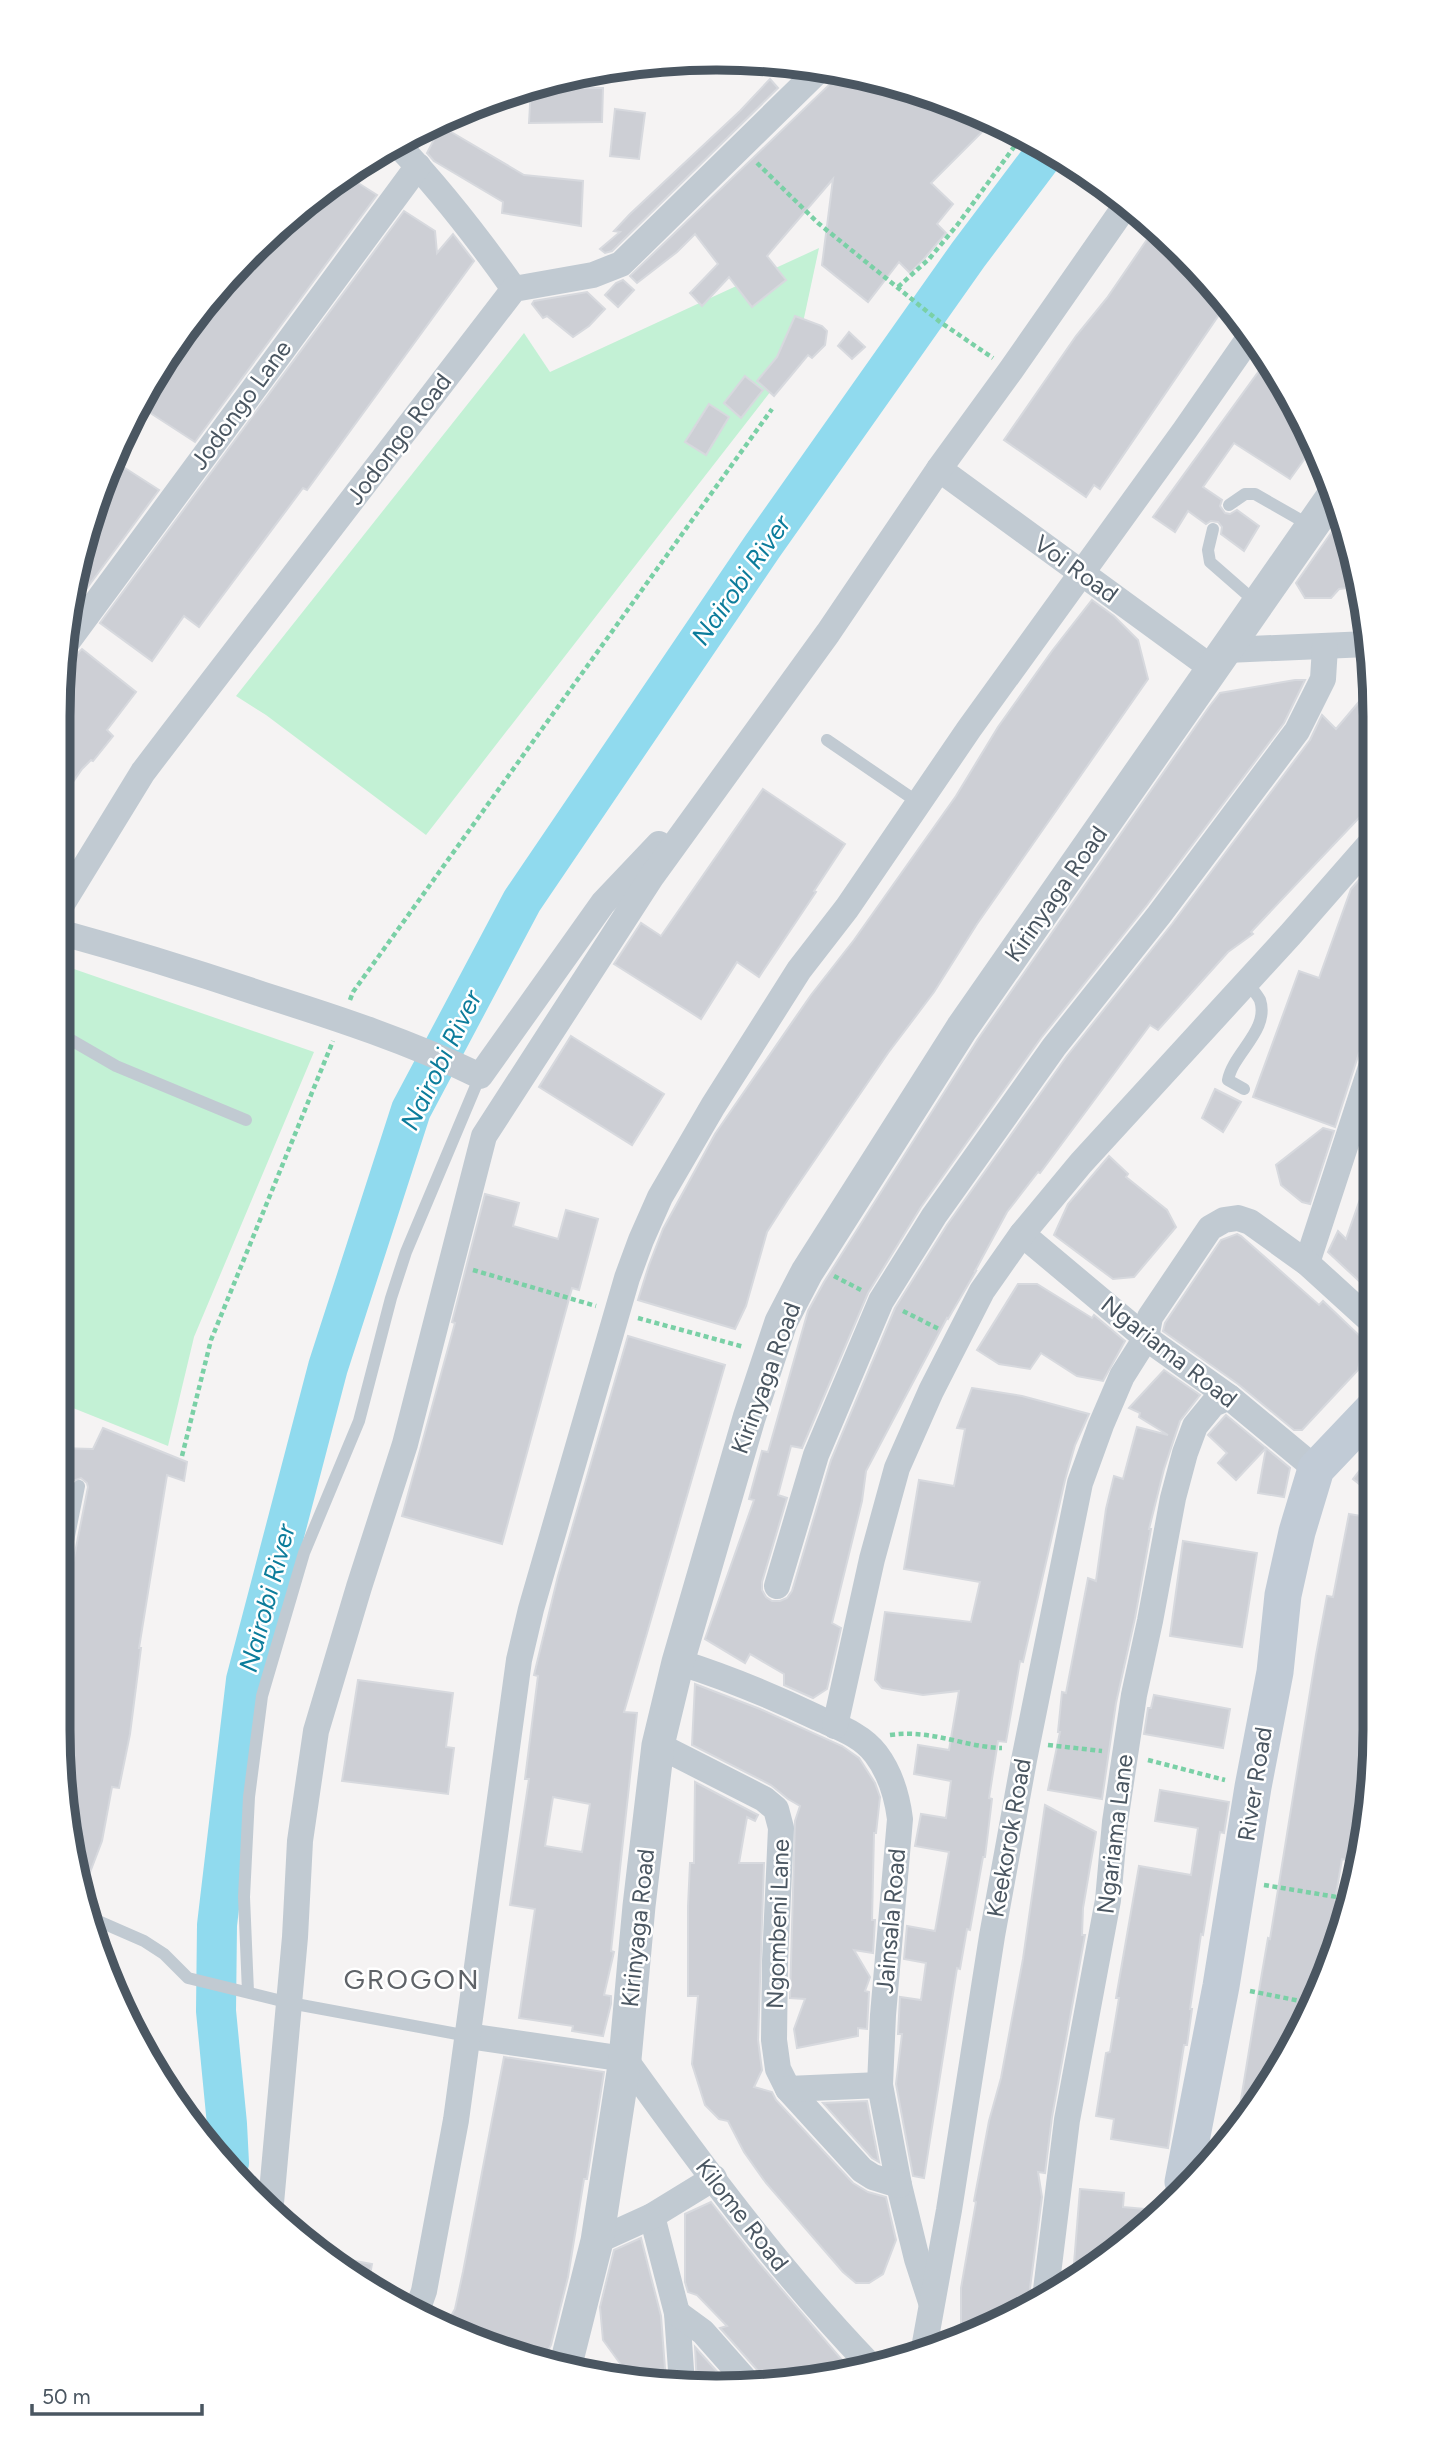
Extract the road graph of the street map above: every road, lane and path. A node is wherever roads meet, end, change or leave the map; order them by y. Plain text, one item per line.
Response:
1 (811, 77) edge
2 (1016, 144) edge
3 (741, 147) junction
4 (404, 151) edge
5 (418, 166) junction
6 (1121, 212) edge
7 (899, 288) junction
8 (514, 289) junction
9 (1245, 344) edge
10 (1011, 370) junction
11 (772, 409) dead end
12 (939, 469) junction
13 (1327, 504) edge
14 (1229, 505) dead end
15 (1311, 526) junction
16 (1213, 529) dead end
17 (1081, 572) junction
18 (1258, 604) junction
19 (76, 630) edge
20 (1359, 645) edge
21 (1325, 647) junction
22 (1220, 659) junction
23 (828, 740) dead end
24 (718, 787) junction
25 (919, 803) junction
26 (1363, 851) edge
27 (70, 891) edge
28 (70, 935) edge
29 (1247, 982) junction
30 (342, 1020) junction
31 (70, 1039) edge
32 (480, 1076) junction
33 (1244, 1089) dead end
34 (1363, 1092) edge
35 (246, 1119) dead end
36 (1022, 1234) junction
37 (1307, 1263) junction
38 (449, 1268) junction
39 (617, 1312) junction
40 (1363, 1314) edge
41 (1146, 1338) junction
42 (770, 1354) junction
43 (1229, 1397) junction
44 (1363, 1422) edge
45 (182, 1456) dead end
46 (1316, 1469) junction
47 (79, 1486) dead end
48 (70, 1531) edge
49 (777, 1586) dead end
50 (678, 1662) junction
51 (835, 1726) junction
52 (905, 1733) dead end
53 (1027, 1742) junction
54 (658, 1745) junction
55 (1125, 1754) junction
56 (1253, 1787) junction
57 (1239, 1881) junction
58 (1341, 1898) edge
59 (99, 1922) edge
60 (1221, 1986) junction
61 (248, 1992) junction
62 (1302, 2002) edge
63 (290, 2003) junction
64 (468, 2036) junction
65 (625, 2059) junction
66 (880, 2085) junction
67 (788, 2089) junction
68 (1184, 2176) edge
69 (713, 2178) junction
70 (899, 2185) junction
71 (271, 2199) edge
72 (652, 2216) junction
73 (597, 2241) junction
74 (1047, 2285) edge
75 (420, 2303) edge
76 (933, 2307) junction
77 (677, 2313) junction
78 (926, 2341) edge
79 (567, 2358) edge
80 (865, 2359) edge
81 (681, 2375) edge
82 (741, 2375) edge

1 - 3 street
2 - 7 path
3 - 7 path
3 - 8 street
4 - 5 street
5 - 8 street
5 - 19 street, Jodongo Lane
6 - 10 street
7 - 10 path
8 - 27 street, Jodongo Road
9 - 17 street
10 - 12 street
11 - 30 path
12 - 17 street, Voi Road
12 - 24 street
13 - 15 street, Kirinyaga Road
14 - 15 lane
15 - 18 street, Kirinyaga Road
16 - 18 lane
17 - 22 street, Voi Road
17 - 25 street
18 - 22 street, Kirinyaga Road
20 - 21 street
21 - 22 street
21 - 49 street
22 - 42 street, Kirinyaga Road
23 - 25 lane
24 - 32 street
24 - 38 street
25 - 39 street
26 - 29 street
28 - 30 street
29 - 33 lane
29 - 36 street
30 - 32 street
30 - 45 path
31 - 35 lane
32 - 61 lane
34 - 37 street
36 - 41 street, Ngariama Road
36 - 51 street
37 - 40 street, Keekorok Road
37 - 41 street, Keekorok Road
38 - 39 path
38 - 63 street
39 - 42 path
39 - 64 street
41 - 43 street, Ngariama Road
41 - 53 street, Keekorok Road
42 - 50 street, Kirinyaga Road
43 - 46 street, Ngariama Road
43 - 55 street, Ngariama Lane
44 - 46 main road, River Road
46 - 56 main road, River Road
47 - 48 lane
50 - 51 street, Jainsala Road
50 - 54 street, Kirinyaga Road
51 - 66 street, Jainsala Road
52 - 53 path
53 - 55 path
53 - 76 street, Keekorok Road
54 - 65 street, Kirinyaga Road
54 - 67 street, Ngombeni Lane
55 - 56 path
55 - 74 street, Ngariama Lane
56 - 57 main road, River Road
57 - 58 path
57 - 60 main road, River Road
59 - 61 lane
60 - 62 path
60 - 68 main road, River Road
61 - 63 lane
63 - 64 lane
63 - 71 street
64 - 65 street
64 - 75 street
65 - 69 street, Kilome Road
65 - 73 street, Kirinyaga Road
66 - 67 street
66 - 70 street, Jainsala Road
67 - 70 street, Ngombeni Lane
69 - 72 street
69 - 80 street, Kilome Road
70 - 76 street, Jainsala Road
72 - 73 street
72 - 77 street
73 - 79 street, Kirinyaga Road
76 - 78 street, Keekorok Road
77 - 81 street
77 - 82 street

